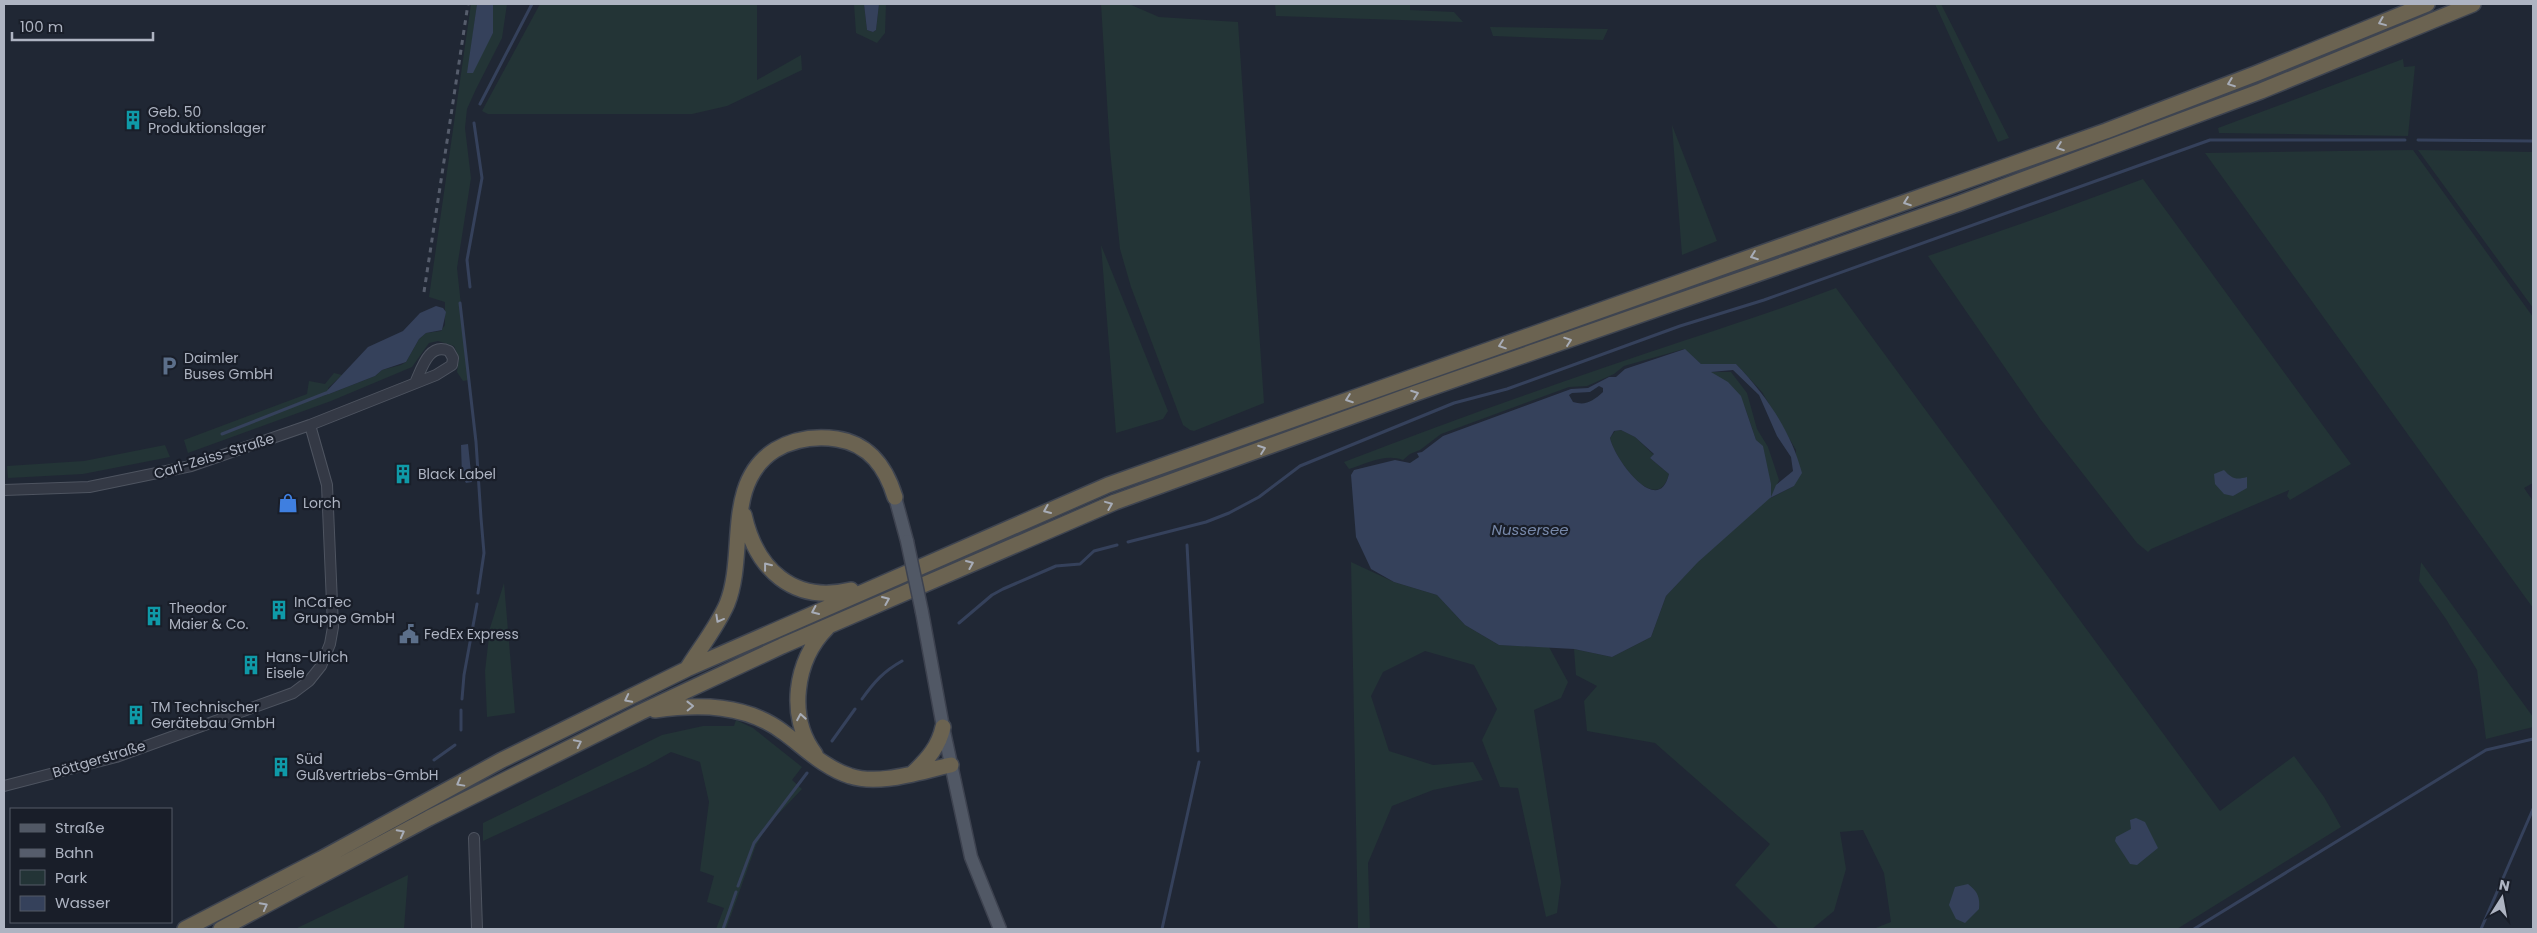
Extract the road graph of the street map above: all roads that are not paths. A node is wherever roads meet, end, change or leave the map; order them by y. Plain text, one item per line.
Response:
1 (2427, 4) edge
2 (2473, 4) edge
3 (415, 383) dead end
4 (310, 425) junction
5 (4, 490) edge
6 (895, 497) joint
7 (742, 504) junction
8 (876, 584) junction
9 (831, 624) junction
10 (687, 669) junction
11 (641, 712) junction
12 (943, 727) junction
13 (821, 761) junction
14 (951, 765) junction
15 (913, 773) junction
16 (4, 786) edge
17 (474, 838) dead end
18 (185, 929) edge
19 (221, 929) edge
20 (477, 929) edge
21 (1000, 929) edge

1 -> 8 highway
9 -> 2 highway
3 - 4 street, Carl-Zeiss-Straße
4 - 5 street, Carl-Zeiss-Straße
4 - 16 street, Böttgerstraße
6 - 7 highway
6 - 12 main road, bridge
8 -> 7 highway
7 -> 10 highway
8 -> 10 highway
9 - 11 highway
13 -> 9 highway
10 -> 18 highway
11 -> 13 highway
19 -> 11 highway
12 - 14 main road
12 - 15 highway
13 - 15 highway
14 - 15 highway
14 - 21 main road
17 - 20 street

